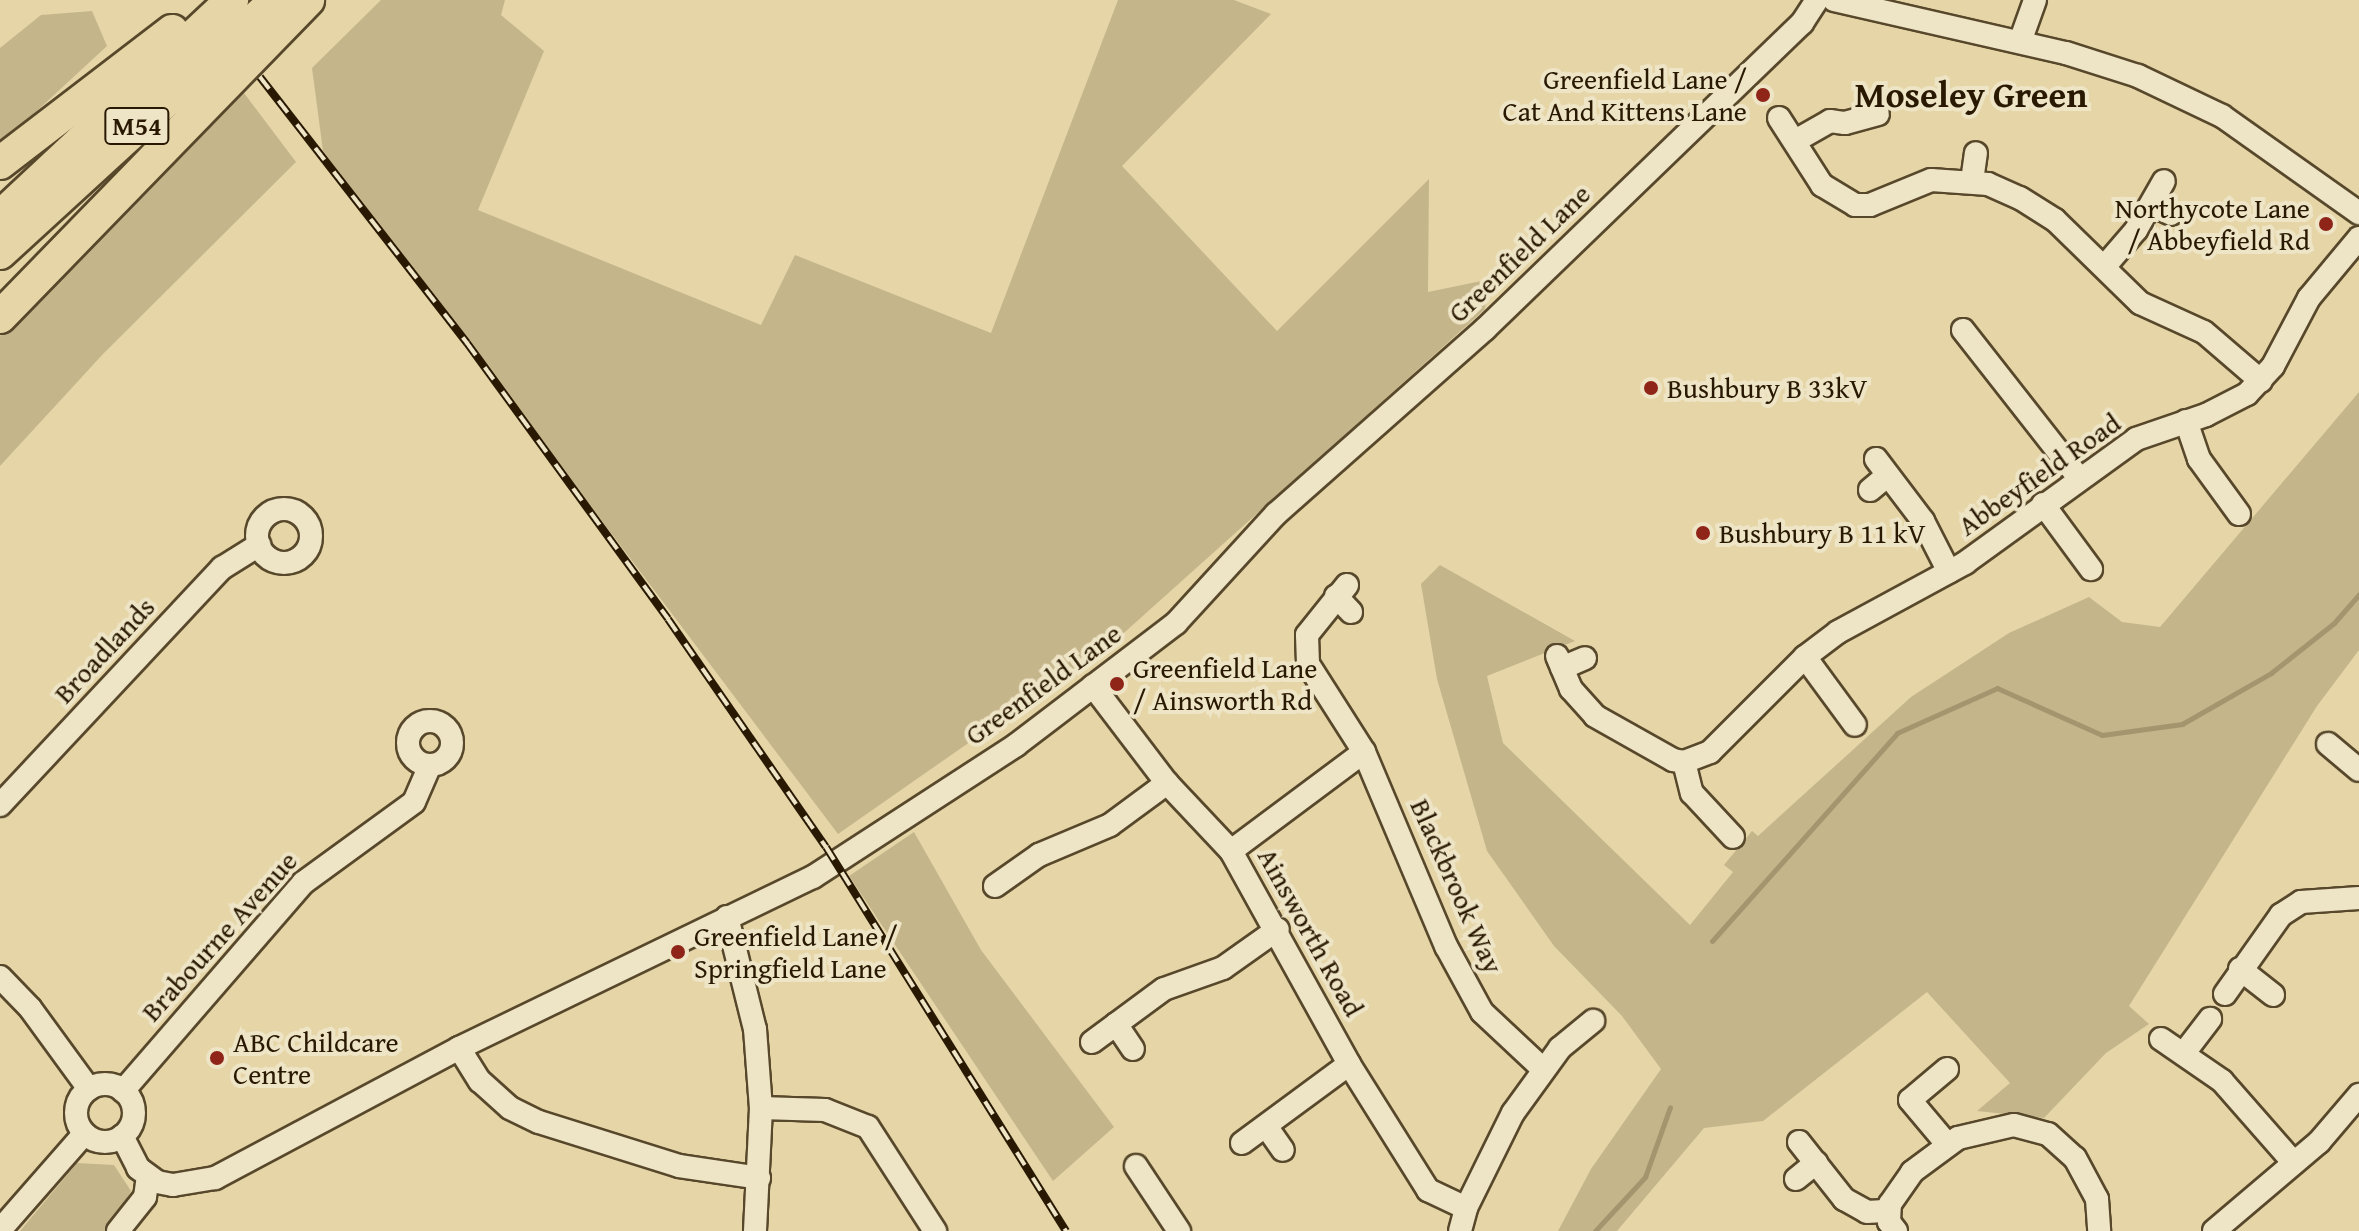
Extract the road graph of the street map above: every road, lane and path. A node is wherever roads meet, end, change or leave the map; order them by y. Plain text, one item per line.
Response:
1 (212, 0) edge
2 (232, 0) edge
3 (276, 0) edge
4 (308, 0) edge
5 (1817, 0) edge
6 (1834, 0) edge
7 (2035, 0) edge
8 (2020, 42) junction
9 (1878, 114) dead end
10 (1779, 118) dead end
11 (1795, 141) junction
12 (1976, 153) dead end
13 (0, 163) edge
14 (1972, 181) junction
15 (2164, 181) dead end
16 (2359, 213) edge
17 (0, 217) edge
18 (2359, 238) edge
19 (0, 253) edge
20 (2105, 266) junction
21 (0, 317) edge
22 (1963, 330) dead end
23 (2261, 381) junction
24 (2186, 421) junction
25 (2079, 478) junction
26 (1870, 490) dead end
27 (2043, 504) junction
28 (2239, 514) dead end
29 (259, 545) dead end
30 (2091, 569) dead end
31 (1949, 572) junction
32 (1345, 598) dead end
33 (1805, 657) junction
34 (1585, 658) dead end
35 (1093, 686) junction
36 (1851, 709) dead end
37 (2328, 746) dead end
38 (1364, 752) junction
39 (1684, 762) junction
40 (430, 765) dead end
41 (2359, 770) edge
42 (1167, 783) junction
43 (0, 805) edge
44 (1733, 837) dead end
45 (1231, 851) junction
46 (1011, 883) dead end
47 (2359, 898) edge
48 (727, 917) junction
49 (1278, 929) junction
50 (2240, 969) junction
51 (0, 977) edge
52 (2225, 994) dead end
53 (2273, 995) dead end
54 (2210, 1019) dead end
55 (1593, 1021) dead end
56 (1116, 1024) junction
57 (2161, 1039) dead end
58 (1092, 1042) dead end
59 (459, 1048) junction
60 (1133, 1049) dead end
61 (2184, 1053) junction
62 (1349, 1064) junction
63 (1543, 1069) junction
64 (1947, 1069) dead end
65 (89, 1089) junction
66 (123, 1091) junction
67 (2357, 1103) edge
68 (761, 1108) junction
69 (1266, 1126) junction
70 (84, 1134) junction
71 (122, 1136) junction
72 (1799, 1142) dead end
73 (1242, 1143) dead end
74 (1947, 1144) junction
75 (1283, 1150) dead end
76 (1816, 1163) junction
77 (2294, 1163) junction
78 (1136, 1166) dead end
79 (148, 1176) junction
80 (759, 1178) junction
81 (1796, 1179) dead end
82 (1466, 1208) junction
83 (1892, 1215) edge
84 (0, 1230) edge
85 (118, 1231) edge
86 (755, 1231) edge
87 (935, 1231) edge
88 (1179, 1231) edge
89 (1460, 1231) edge
90 (2099, 1231) edge
91 (2214, 1231) edge

1 - 13 highway, M54
2 - 17 highway, M54
3 - 19 highway, M54
4 - 21 highway
5 - 35 street, Greenfield Lane
6 - 8 street
7 - 8 street
8 - 16 street
9 - 11 street
10 - 11 street
11 - 14 street
12 - 14 street
14 - 20 street
15 - 20 street
18 - 23 street, Abbeyfield Road
20 - 23 street
22 - 25 street
23 - 24 street, Abbeyfield Road
24 - 25 street, Abbeyfield Road
24 - 28 street
25 - 27 street, Abbeyfield Road
26 - 31 street
27 - 30 street
27 - 31 street, Abbeyfield Road
29 - 43 street, Broadlands
31 - 33 street, Abbeyfield Road
32 - 38 street, Blackbrook Way
33 - 36 street
33 - 39 street, Abbeyfield Road
34 - 39 street
35 - 42 street, Ainsworth Road
35 - 48 street, Greenfield Lane
37 - 41 street
38 - 45 street
38 - 63 street, Blackbrook Way
39 - 44 street
40 - 66 street, Brabourne Avenue
42 - 45 street, Ainsworth Road
42 - 46 street
45 - 49 street, Ainsworth Road
47 - 50 street
48 - 59 street, Greenfield Lane
48 - 68 street
49 - 56 street
49 - 62 street, Ainsworth Road
50 - 52 street
50 - 53 street
51 - 65 street
54 - 61 street
55 - 63 street
56 - 58 street
56 - 60 street
57 - 61 street
59 - 79 street, Greenfield Lane
59 - 80 street
61 - 77 street
62 - 69 street
62 - 82 street, Ainsworth Road
63 - 82 street
64 - 74 street
65 - 66 street
65 - 70 street
66 - 71 street
67 - 77 street
68 - 80 street
68 - 87 street
69 - 73 street
69 - 75 street
70 - 71 street
70 - 84 street
71 - 79 street
72 - 76 street
74 - 83 street
74 - 90 street
76 - 81 street
76 - 83 street
77 - 91 street
78 - 88 street
79 - 85 street
80 - 86 street
82 - 89 street

